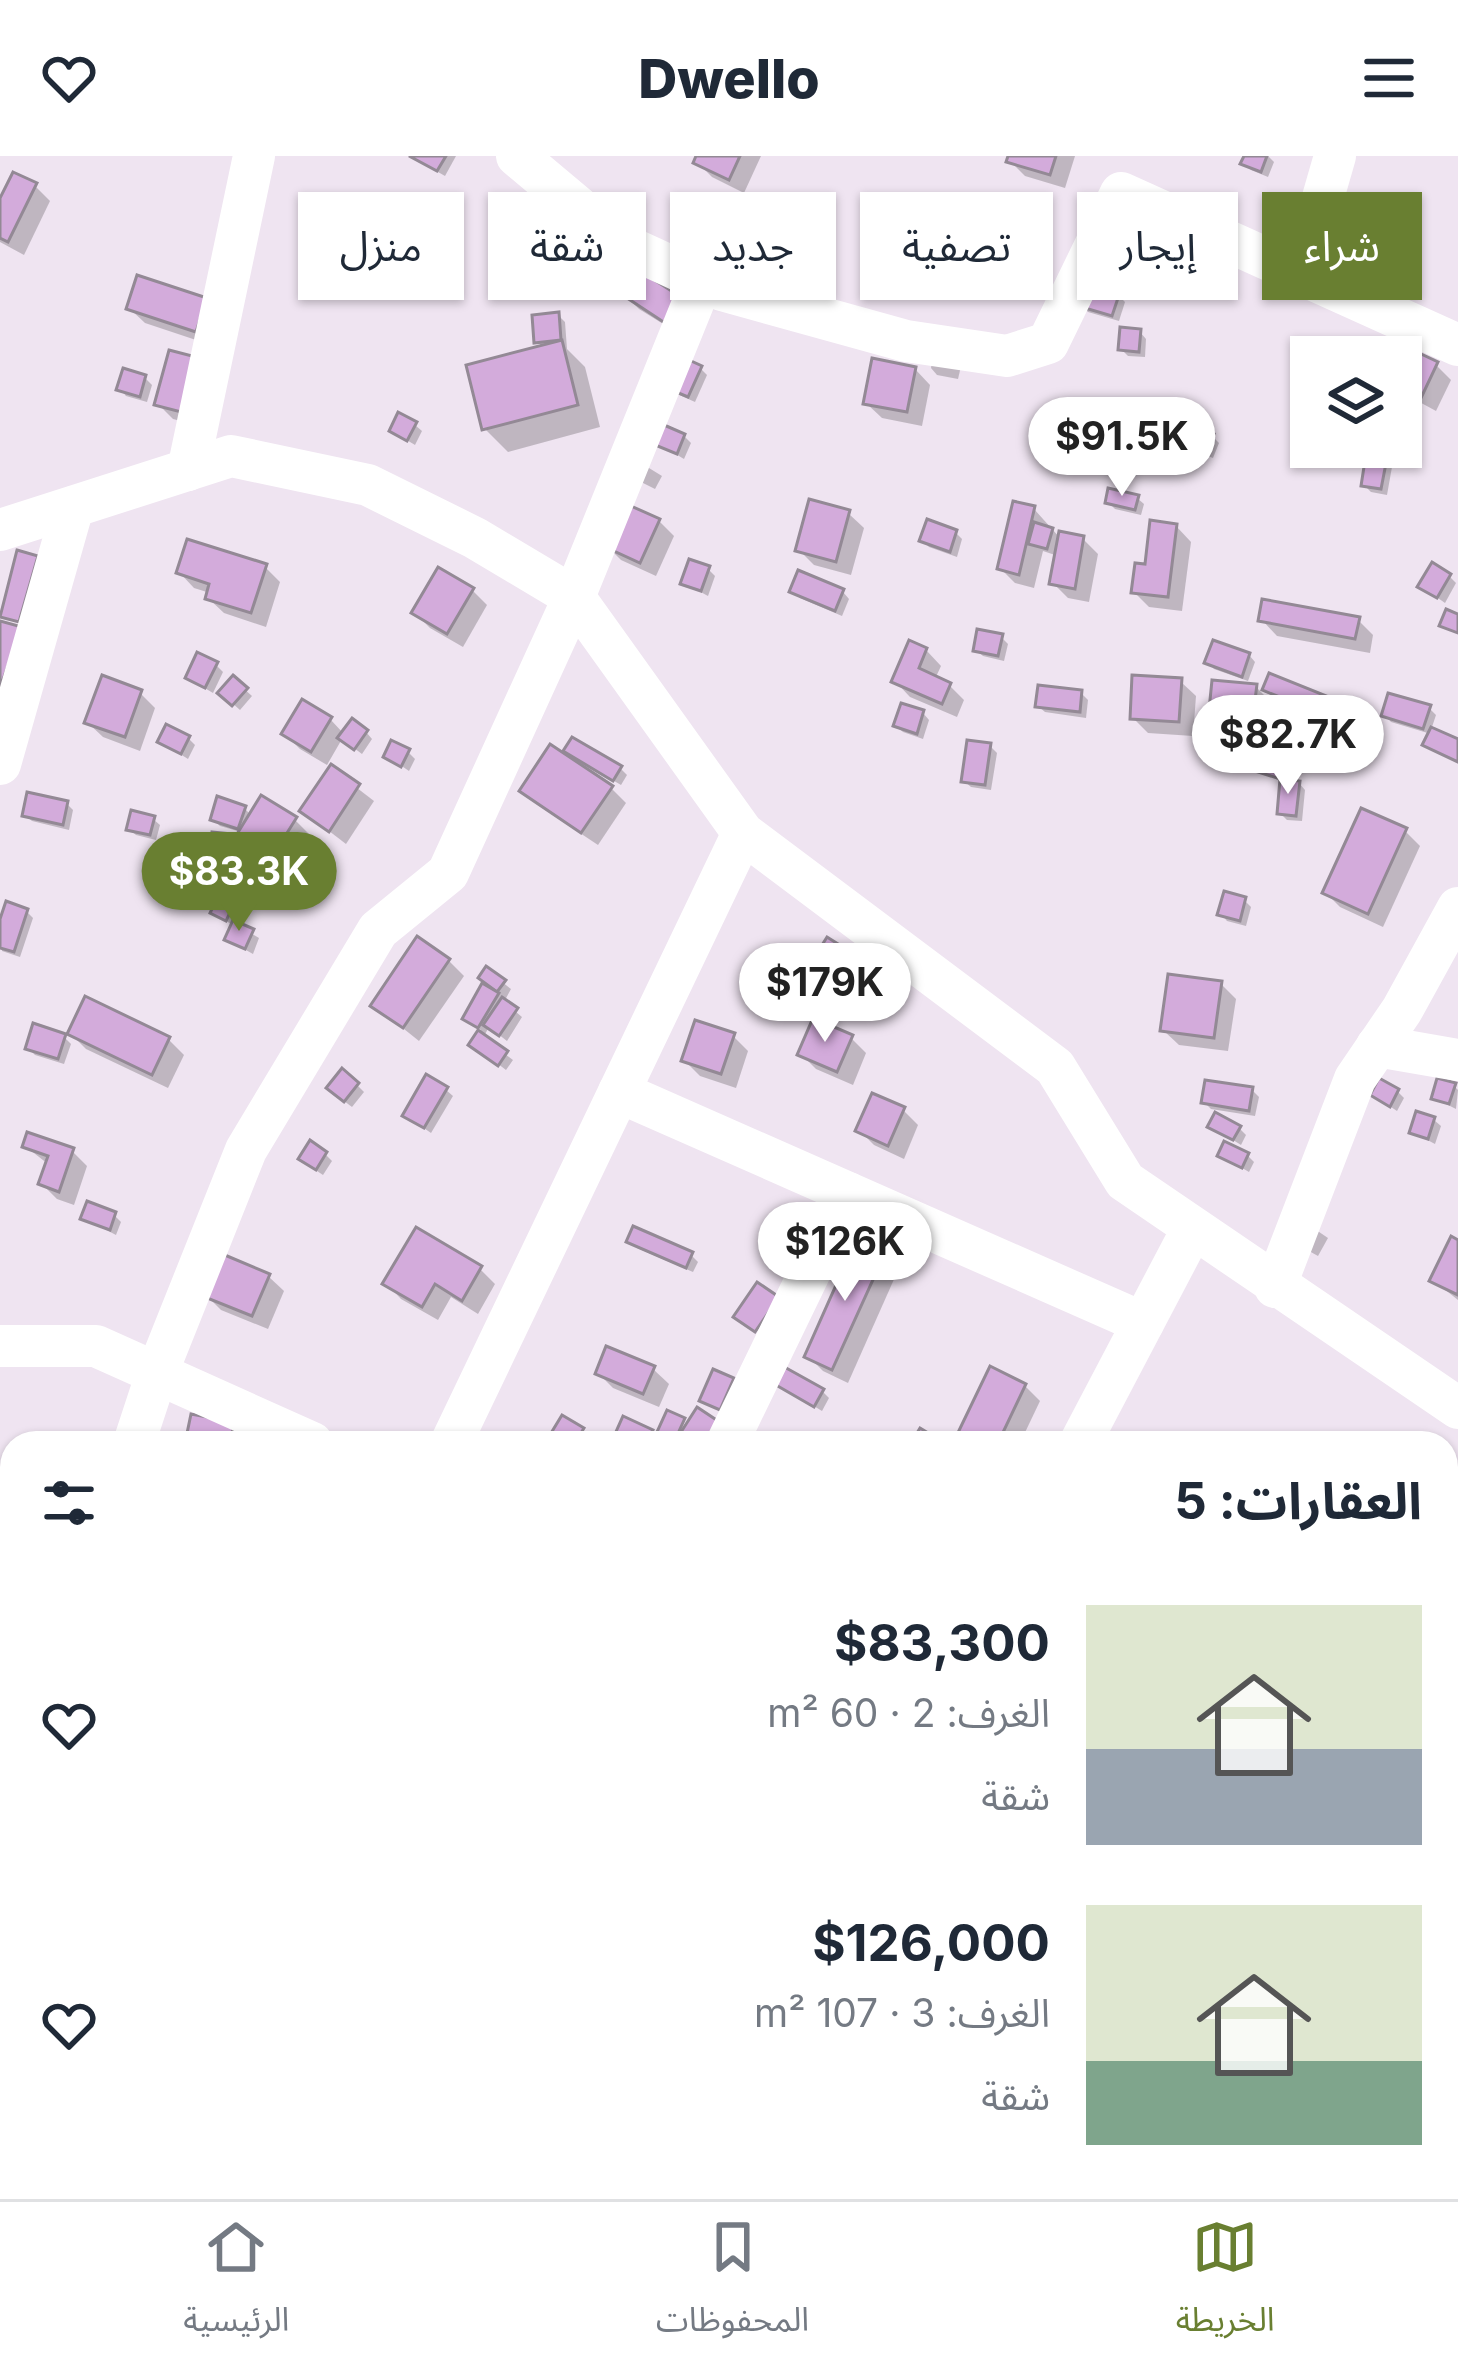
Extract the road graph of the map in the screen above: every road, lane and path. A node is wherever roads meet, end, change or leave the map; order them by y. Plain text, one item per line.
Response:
1 (254, 156) edge
2 (517, 156) edge
3 (1335, 156) edge
4 (1325, 192) edge
5 (1262, 256) edge
6 (670, 266) edge
7 (694, 300) edge
8 (758, 300) edge
9 (1358, 300) edge
10 (1458, 345) edge
11 (188, 470) junction
12 (73, 507) junction
13 (0, 530) edge
14 (574, 597) junction
15 (0, 764) edge
16 (743, 833) junction
17 (1458, 908) edge
18 (1377, 1046) junction
19 (1458, 1060) edge
20 (620, 1092) junction
21 (848, 1193) junction
22 (1192, 1228) junction
23 (1275, 1287) junction
24 (1143, 1323) junction
25 (0, 1346) edge
26 (157, 1373) junction
27 (1458, 1408) edge
28 (138, 1431) edge
29 (285, 1431) edge
30 (457, 1431) edge
31 (733, 1431) edge
32 (1086, 1431) edge

1 - 11 street
2 - 6 street
3 - 4 street
5 - 8 street
7 - 14 street
9 - 10 street
11 - 12 street
11 - 14 street
12 - 13 street
12 - 15 street
14 - 16 street
14 - 26 street
16 - 20 street
16 - 22 street
17 - 18 street
18 - 19 street
18 - 23 street
20 - 21 street
20 - 30 street
21 - 24 street
21 - 31 street
22 - 23 street
22 - 24 street
23 - 27 street
24 - 32 street
25 - 26 street
26 - 28 street
26 - 29 street

